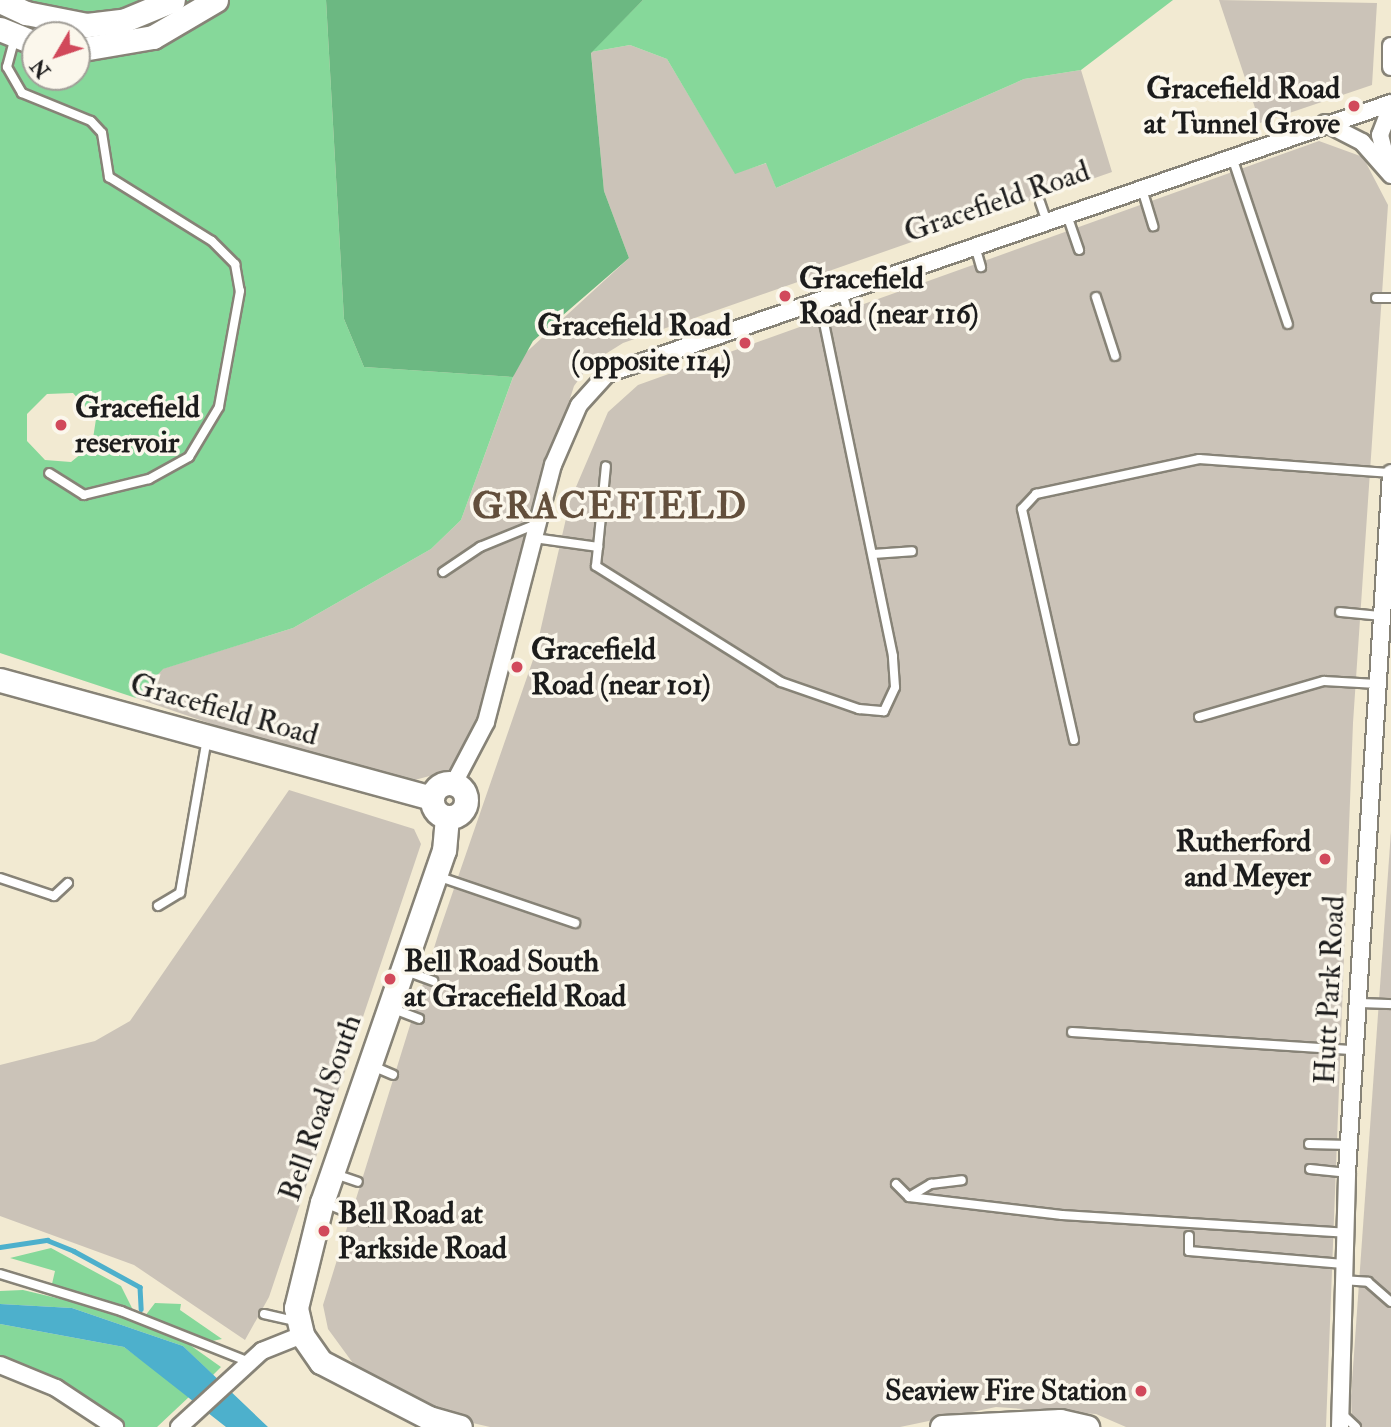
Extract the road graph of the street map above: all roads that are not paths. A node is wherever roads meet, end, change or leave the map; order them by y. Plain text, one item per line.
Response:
1 (173, 0) edge
2 (216, 0) edge
3 (0, 1) edge
4 (17, 36) edge
5 (1391, 47) edge
6 (91, 48) edge
7 (1391, 67) edge
8 (1391, 104) edge
9 (1325, 124) junction
10 (1231, 155) junction
11 (1391, 173) edge
12 (1141, 187) junction
13 (1040, 202) dead end
14 (1066, 212) junction
15 (1046, 219) junction
16 (1153, 226) dead end
17 (974, 243) junction
18 (1079, 250) dead end
19 (981, 267) dead end
20 (841, 289) junction
21 (818, 297) junction
22 (1096, 297) dead end
23 (1376, 298) dead end
24 (1391, 298) edge
25 (847, 310) dead end
26 (1288, 324) dead end
27 (1115, 356) dead end
28 (606, 466) dead end
29 (49, 473) dead end
30 (1391, 473) edge
31 (1390, 511) edge
32 (533, 531) junction
33 (598, 547) junction
34 (912, 551) dead end
35 (873, 554) junction
36 (443, 572) dead end
37 (1339, 612) dead end
38 (1381, 616) junction
39 (0, 680) edge
40 (1377, 684) junction
41 (1199, 717) dead end
42 (207, 738) junction
43 (1073, 740) dead end
44 (454, 783) junction
45 (431, 798) junction
46 (447, 817) junction
47 (434, 875) junction
48 (0, 878) edge
49 (68, 883) dead end
50 (158, 906) dead end
51 (575, 923) dead end
52 (401, 970) junction
53 (433, 981) dead end
54 (1357, 1003) junction
55 (1391, 1004) edge
56 (388, 1007) junction
57 (419, 1018) dead end
58 (1072, 1032) dead end
59 (1354, 1050) junction
60 (369, 1065) junction
61 (393, 1076) dead end
62 (1309, 1144) dead end
63 (1349, 1145) junction
64 (1310, 1169) dead end
65 (332, 1173) junction
66 (1347, 1173) junction
67 (962, 1180) dead end
68 (358, 1182) dead end
69 (896, 1184) dead end
70 (909, 1197) junction
71 (322, 1202) junction
72 (368, 1221) dead end
73 (1345, 1233) junction
74 (1189, 1236) dead end
75 (1343, 1272) junction
76 (0, 1274) edge
77 (1391, 1302) edge
78 (264, 1314) dead end
79 (300, 1328) junction
80 (249, 1362) junction
81 (0, 1365) edge
82 (1340, 1420) edge
83 (115, 1427) edge
84 (179, 1427) edge
85 (460, 1427) edge
86 (942, 1427) edge
87 (1087, 1427) edge
88 (1356, 1427) edge

1 - 3 main road
2 - 6 main road
4 - 29 lane
5 - 7 street
8 - 9 street, Gracefield Road
8 - 11 street
9 - 10 street, Gracefield Road
9 - 11 street
10 - 12 street, Gracefield Road
10 - 26 lane
12 - 14 street, Gracefield Road
12 - 16 lane
13 - 15 lane
14 - 15 street, Gracefield Road
14 - 18 lane
15 - 17 street, Gracefield Road
17 - 19 lane
17 - 20 street, Gracefield Road
20 - 21 street, Gracefield Road
20 - 25 lane
21 - 32 street, Gracefield Road
21 - 35 lane
22 - 27 lane
23 - 24 lane
28 - 33 lane
30 - 31 street, Hutt Park Road
30 - 43 lane
31 - 38 street, Hutt Park Road
32 - 33 lane
32 - 36 lane
32 - 44 street, Gracefield Road
33 - 35 lane
34 - 35 lane
37 - 38 lane
38 - 40 street, Hutt Park Road
39 - 42 main road, Gracefield Road
40 - 41 lane
40 - 54 street, Hutt Park Road
42 - 45 main road, Gracefield Road
42 - 50 lane
44 - 45 main road
44 - 46 main road
45 - 46 main road
46 - 47 main road, Bell Road South
47 - 51 lane
47 - 52 main road, Bell Road South
48 - 49 lane
52 - 53 lane
52 - 56 main road, Bell Road South
54 - 55 lane
54 - 59 street, Hutt Park Road
56 - 57 lane
56 - 60 main road, Bell Road South
58 - 59 lane
59 - 63 street, Hutt Park Road
60 - 61 lane
60 - 65 main road, Bell Road South
62 - 63 lane
63 - 66 street, Hutt Park Road
64 - 66 lane
65 - 68 lane
65 - 71 main road, Bell Road South
66 - 73 street, Hutt Park Road
67 - 70 lane
69 - 70 lane
70 - 73 lane
71 - 72 lane
71 - 79 main road, Bell Road South
73 - 75 street, Hutt Park Road
74 - 75 lane
75 - 77 lane
75 - 82 street, Hutt Park Road
76 - 80 lane
78 - 79 lane
79 - 80 street
79 - 85 main road
80 - 84 street
81 - 83 street
82 - 88 lane
86 - 87 main road

